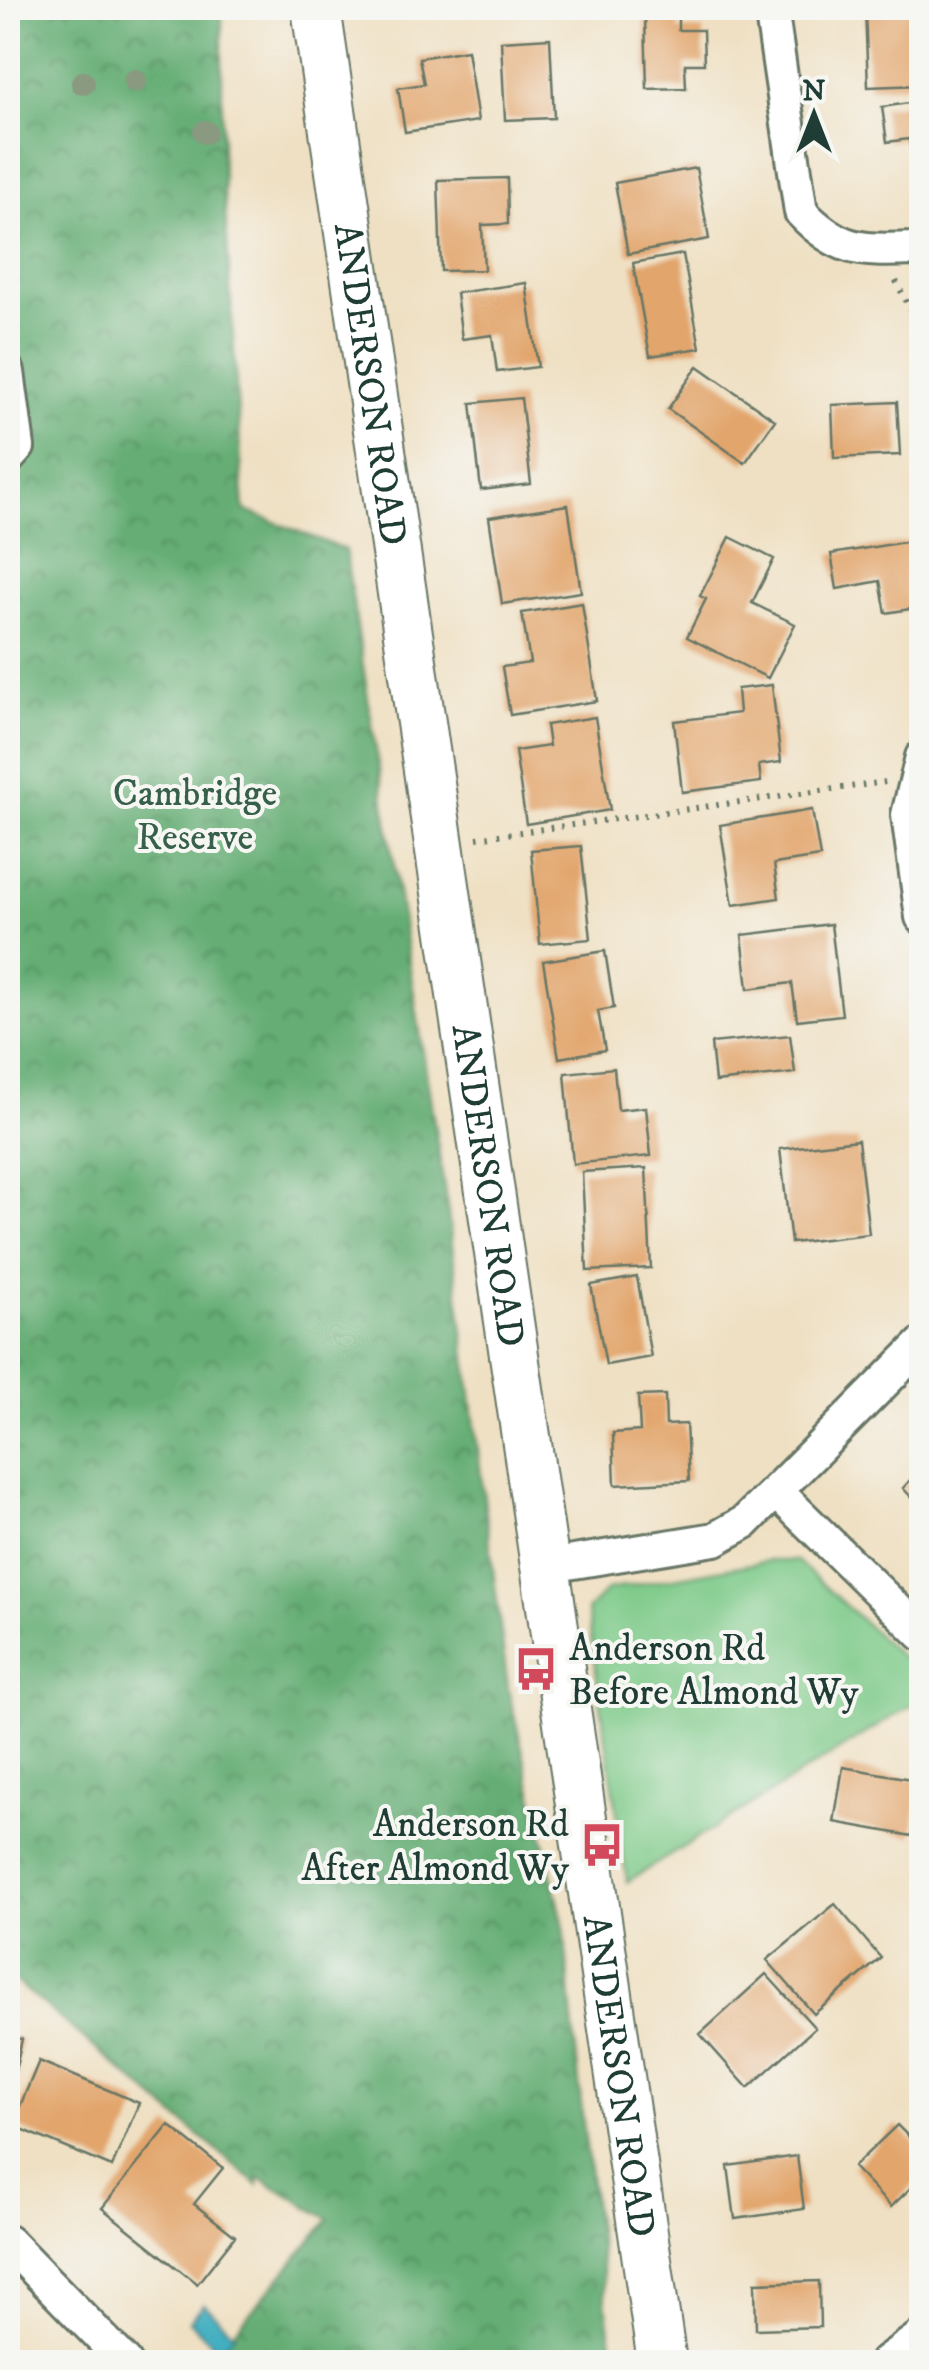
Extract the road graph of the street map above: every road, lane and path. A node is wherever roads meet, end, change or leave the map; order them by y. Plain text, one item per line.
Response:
1 (316, 8) edge
2 (771, 8) edge
3 (922, 249) edge
4 (882, 250) junction
5 (8, 372) edge
6 (922, 386) edge
7 (13, 453) edge
8 (919, 767) edge
9 (465, 840) dead end
10 (922, 917) edge
11 (922, 1344) edge
12 (778, 1493) junction
13 (543, 1566) junction
14 (922, 1634) edge
15 (8, 2242) edge
16 (922, 2336) edge
17 (125, 2362) edge
18 (662, 2362) edge
19 (886, 2362) edge

1 - 13 street, ANDERSON ROAD
2 - 4 street
3 - 4 street
4 - 6 path
5 - 7 street
8 - 9 path
8 - 10 street
11 - 12 street
12 - 13 street
12 - 14 street
13 - 18 street, ANDERSON ROAD
15 - 17 street
16 - 19 street

